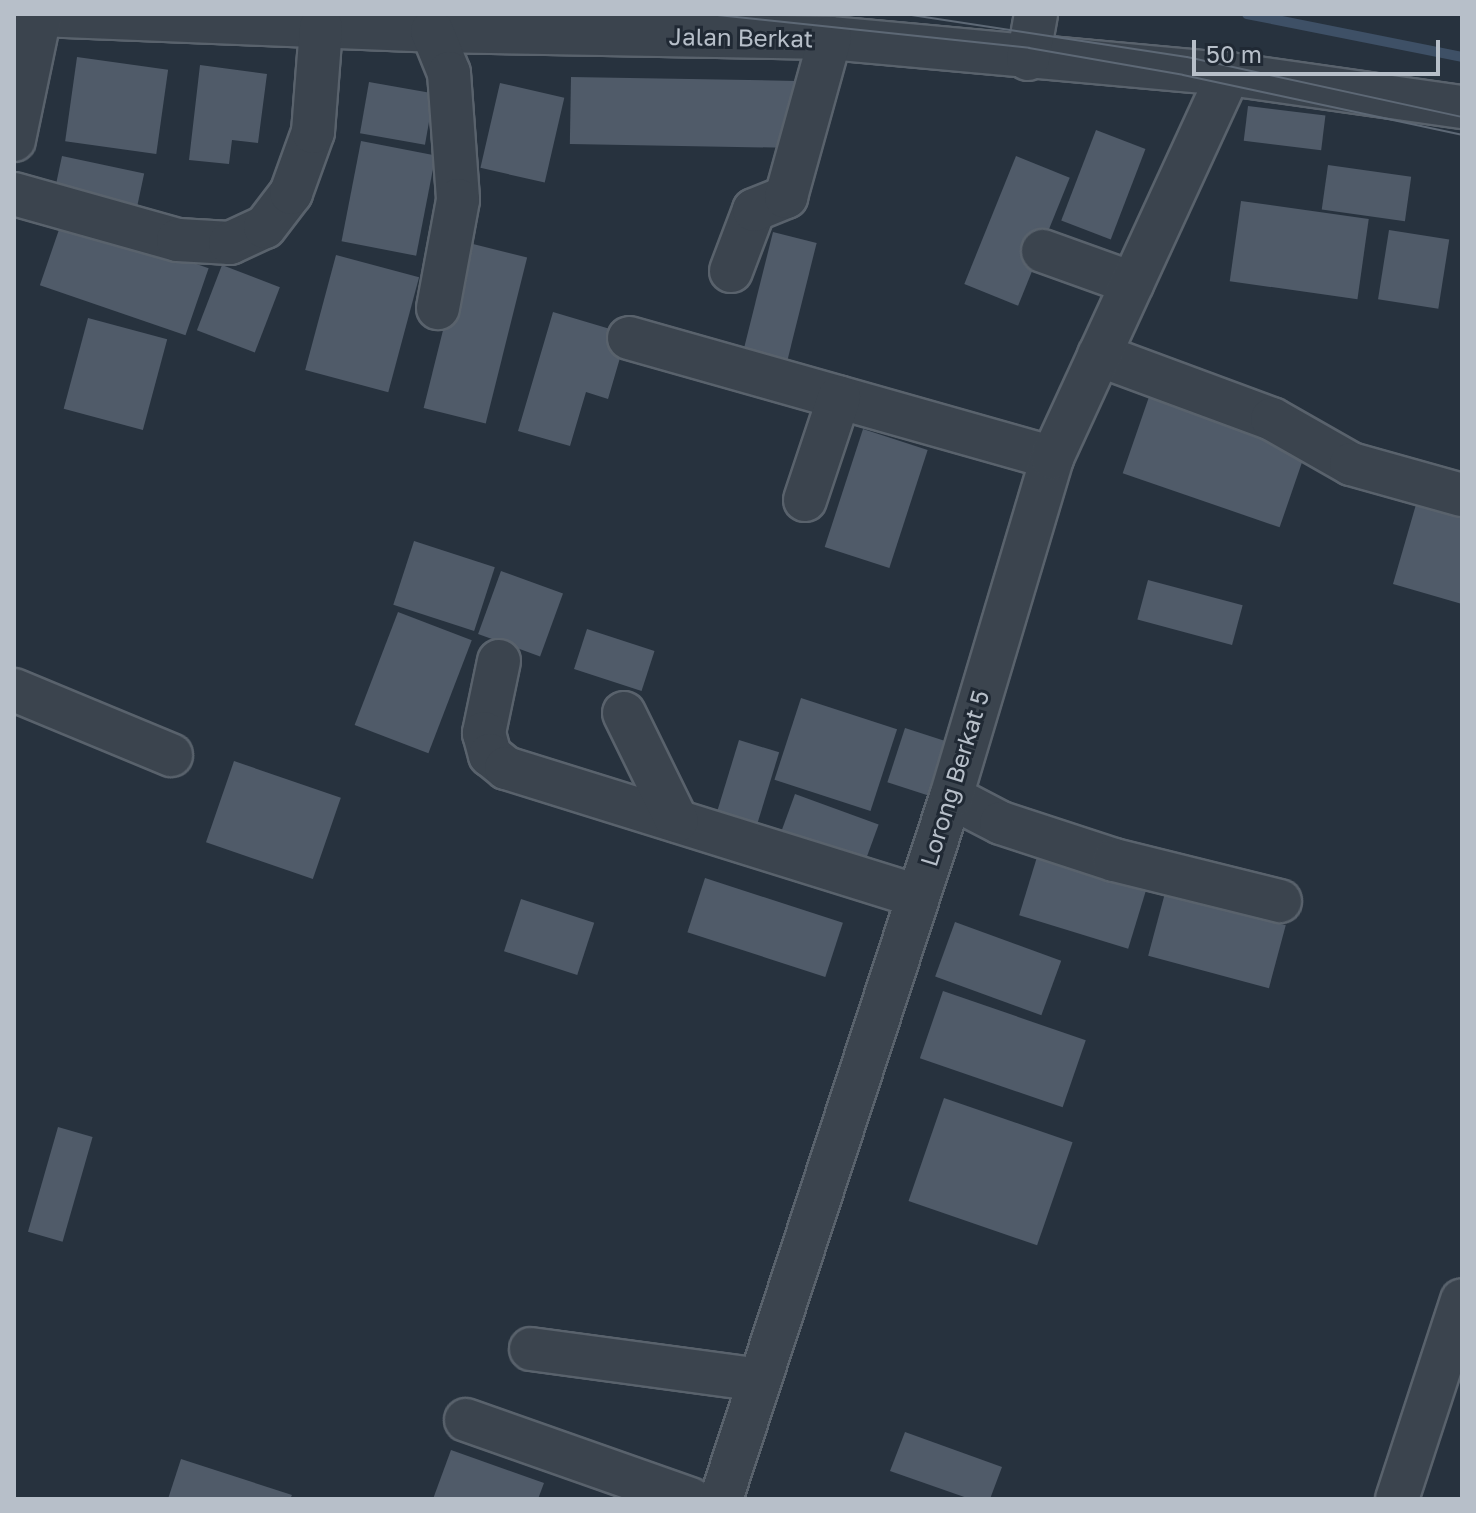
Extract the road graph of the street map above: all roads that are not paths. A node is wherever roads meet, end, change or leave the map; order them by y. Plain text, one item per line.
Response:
1 (1036, 14) edge
2 (28, 15) edge
3 (432, 23) edge
4 (321, 27) junction
5 (830, 38) junction
6 (1028, 59) junction
7 (1229, 74) junction
8 (1462, 107) edge
9 (14, 140) edge
10 (14, 194) edge
11 (1043, 251) dead end
12 (731, 271) dead end
13 (1132, 283) junction
14 (438, 308) dead end
15 (629, 338) dead end
16 (1099, 355) junction
17 (839, 398) junction
18 (1052, 458) junction
19 (1462, 495) edge
20 (805, 500) dead end
21 (499, 661) dead end
22 (14, 690) edge
23 (624, 713) dead end
24 (171, 755) dead end
25 (951, 797) junction
26 (677, 821) junction
27 (917, 896) junction
28 (1280, 901) dead end
29 (1462, 1300) edge
30 (531, 1349) dead end
31 (759, 1380) junction
32 (466, 1420) dead end
33 (690, 1499) edge
34 (721, 1499) edge
35 (1397, 1499) edge

1 - 6 street
2 - 4 street, Jalan Berkat
2 - 9 street
3 - 4 street, Jalan Berkat
3 - 5 street, Jalan Berkat
3 - 14 street
4 - 10 street
5 - 6 street, Jalan Berkat
5 - 12 street
6 - 7 street, Jalan Berkat
7 - 8 street, Jalan Berkat
7 - 13 street, Lorong Berkat 5
11 - 13 street
13 - 16 street, Lorong Berkat 5
15 - 17 street
16 - 18 street, Lorong Berkat 5
16 - 19 street
17 - 18 street
17 - 20 street
18 - 25 street, Lorong Berkat 5
21 - 26 street
22 - 24 street
23 - 26 street
25 - 27 street, Lorong Berkat 5
25 - 28 street
26 - 27 street
27 - 31 street, Lorong Berkat 5
29 - 35 street
30 - 31 street
31 - 34 street, Lorong Berkat 5
32 - 33 street

